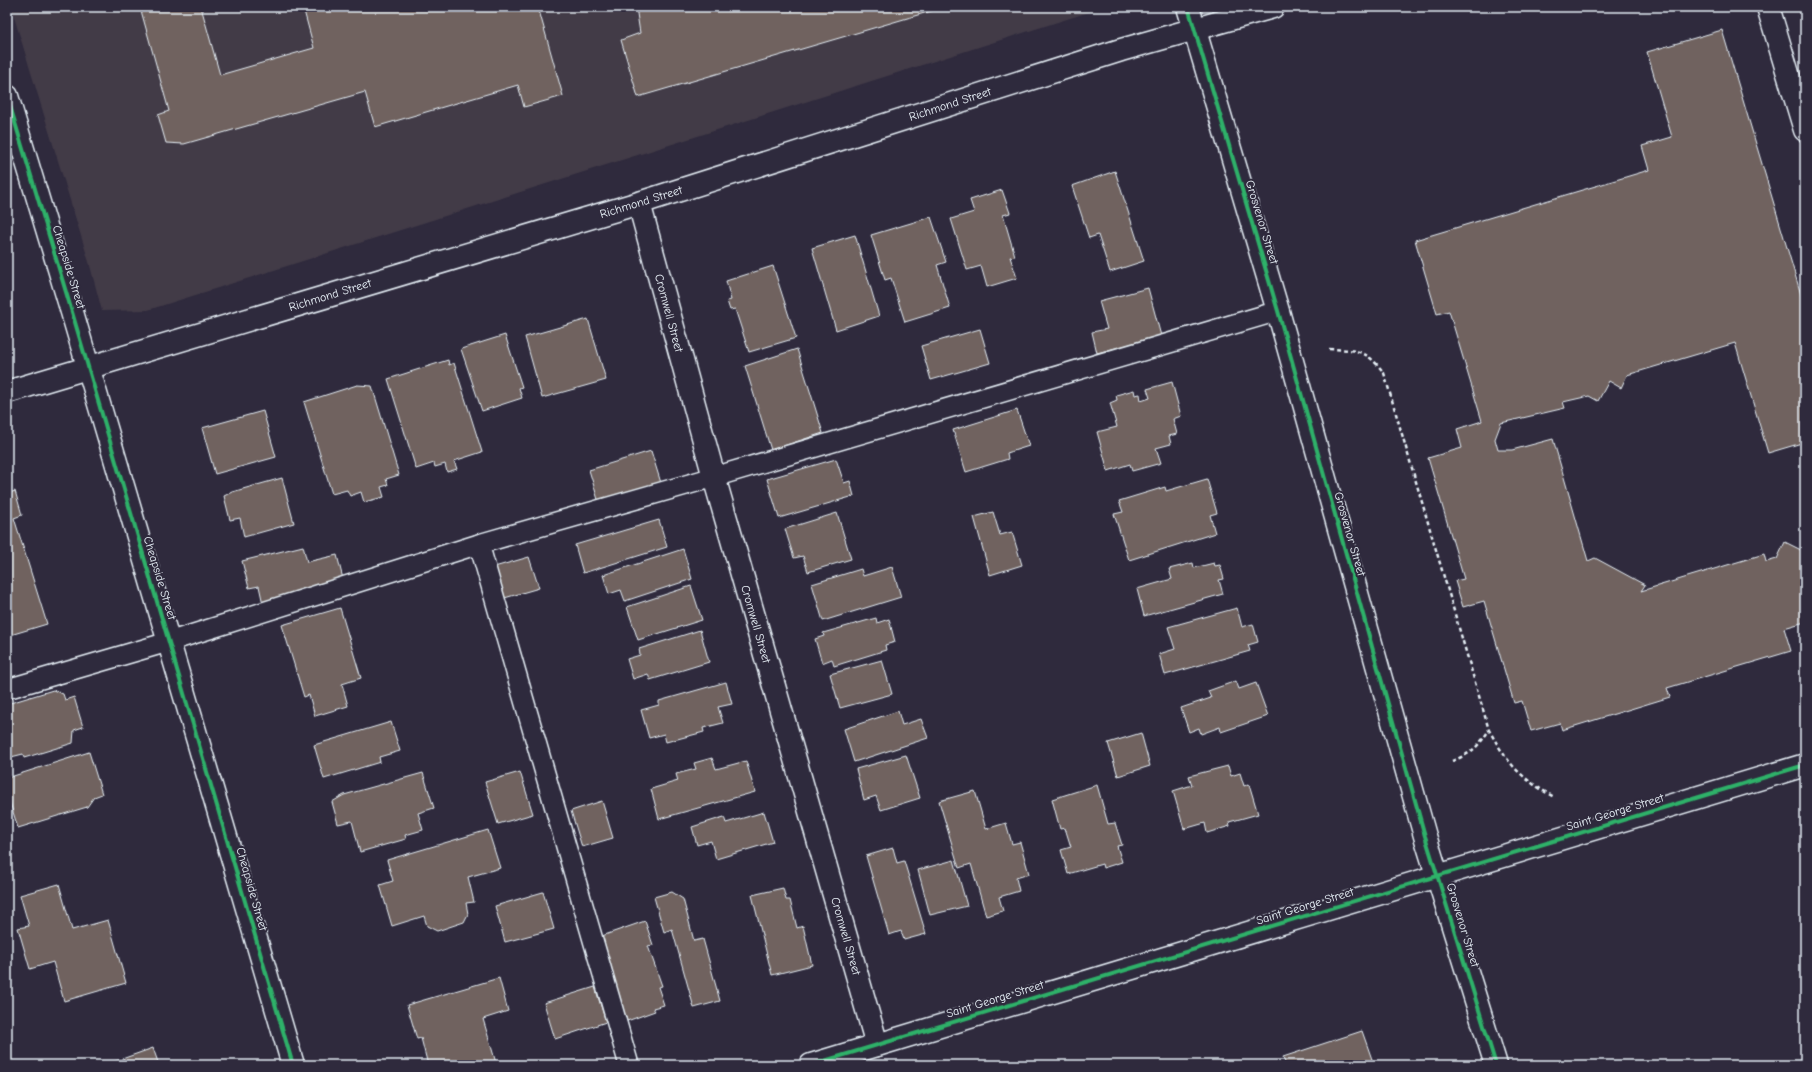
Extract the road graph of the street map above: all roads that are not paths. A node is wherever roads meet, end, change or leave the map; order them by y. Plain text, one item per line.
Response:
1 (1188, 7) edge
2 (1273, 7) edge
3 (1768, 7) edge
4 (1194, 29) junction
5 (7, 96) edge
6 (1805, 130) edge
7 (639, 203) junction
8 (1278, 311) junction
9 (88, 368) junction
10 (7, 392) edge
11 (714, 477) junction
12 (479, 544) junction
13 (168, 642) junction
14 (7, 689) edge
15 (1805, 765) edge
16 (1438, 876) junction
17 (877, 1045) junction
18 (293, 1065) edge
19 (629, 1065) edge
20 (811, 1065) edge
21 (1496, 1065) edge

1 - 4 street, Grosvenor Street
2 - 4 street, Richmond Street
3 - 6 street
4 - 7 street, Richmond Street
4 - 8 street, Grosvenor Street
5 - 9 street, Cheapside Street
7 - 9 street, Richmond Street
7 - 11 street, Cromwell Street
8 - 11 lane
8 - 16 street, Grosvenor Street
9 - 10 street, Richmond Street
9 - 13 street, Cheapside Street
11 - 12 lane
11 - 17 street, Cromwell Street
12 - 13 lane
12 - 19 lane
13 - 14 lane
13 - 18 street, Cheapside Street
15 - 16 street, Saint George Street
16 - 17 street, Saint George Street
16 - 21 street, Grosvenor Street
17 - 20 street, Saint George Street

